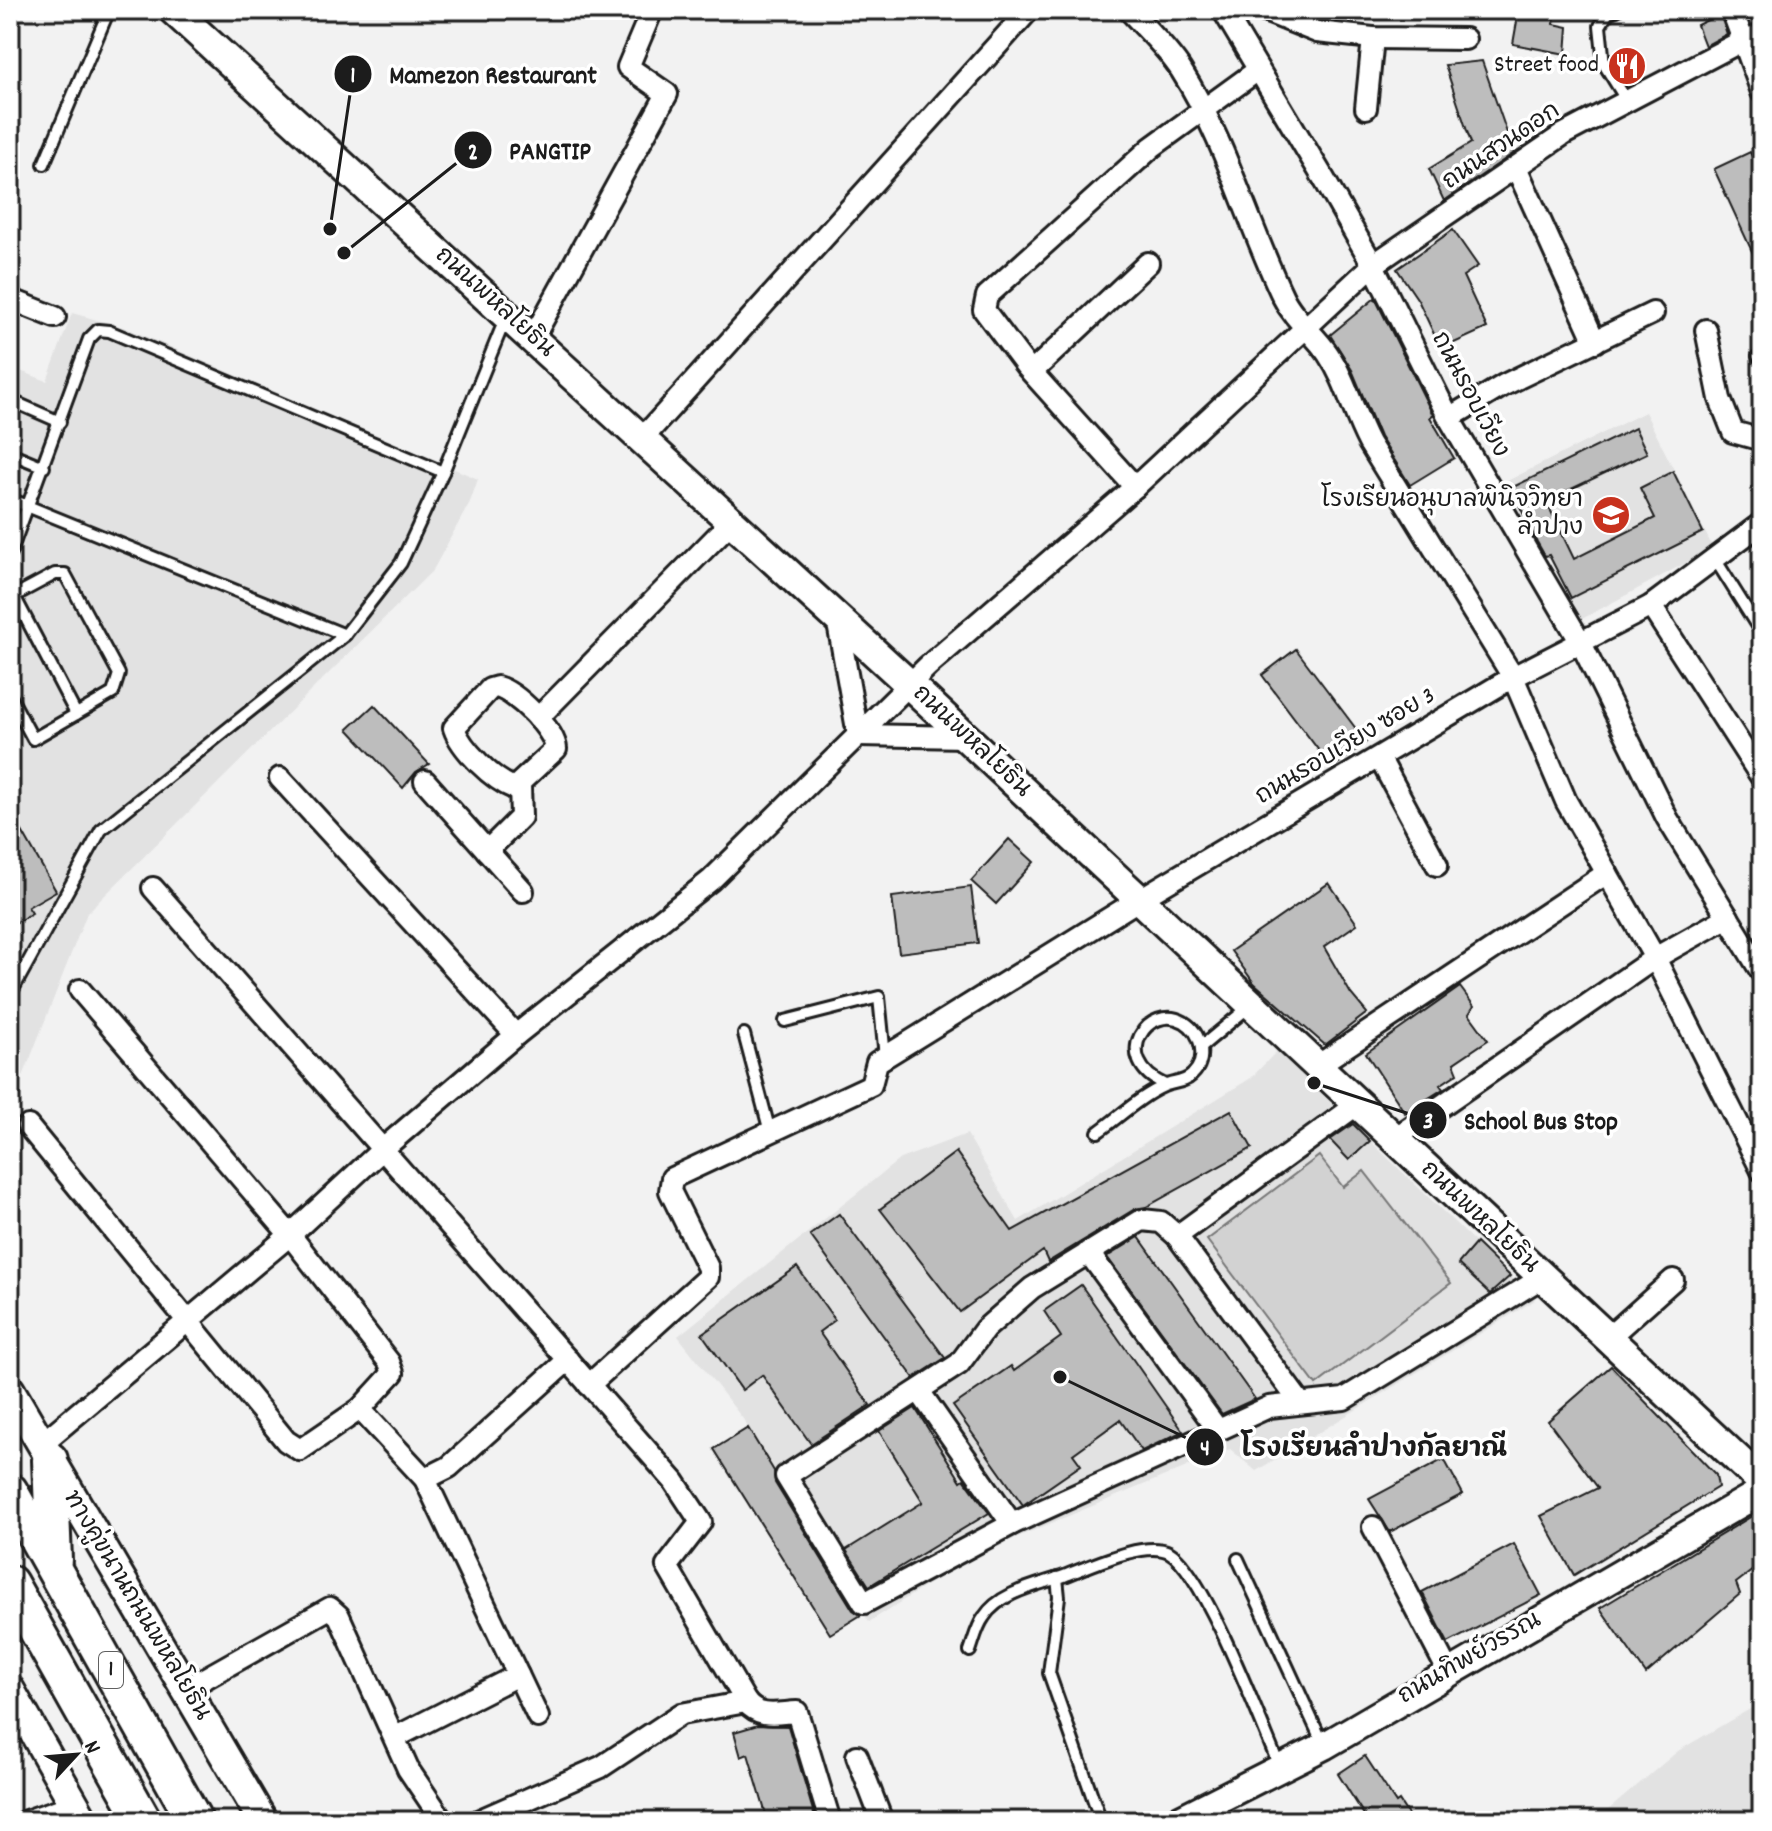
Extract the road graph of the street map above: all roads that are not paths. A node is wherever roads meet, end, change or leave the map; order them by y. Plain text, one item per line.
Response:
1 (109, 10) edge
2 (173, 10) edge
3 (652, 10) edge
4 (1029, 10) edge
5 (1129, 10) edge
6 (1223, 10) edge
7 (1262, 10) edge
8 (1617, 10) edge
9 (1732, 10) edge
10 (1373, 38) junction
11 (1752, 38) edge
12 (1465, 39) dead end
13 (1258, 70) junction
14 (1762, 92) edge
15 (1627, 101) junction
16 (1366, 108) dead end
17 (1203, 109) junction
18 (44, 164) dead end
19 (1516, 167) junction
20 (1148, 263) dead end
21 (1373, 265) junction
22 (10, 299) edge
23 (1653, 313) dead end
24 (507, 315) junction
25 (55, 317) dead end
26 (1304, 329) junction
27 (1706, 330) dead end
28 (533, 338) junction
29 (1595, 342) junction
30 (1762, 353) edge
31 (1762, 361) edge
32 (1032, 372) junction
33 (10, 400) edge
34 (1449, 418) junction
35 (60, 422) junction
36 (642, 439) junction
37 (1762, 440) edge
38 (10, 453) edge
39 (44, 467) junction
40 (443, 472) junction
41 (1135, 487) junction
42 (10, 499) edge
43 (29, 507) junction
44 (732, 521) junction
45 (1762, 523) edge
46 (10, 554) edge
47 (1720, 567) dead end
48 (12, 592) edge
49 (1651, 606) junction
50 (837, 618) junction
51 (1762, 634) edge
52 (345, 635) junction
53 (1580, 641) junction
54 (1513, 677) junction
55 (909, 684) junction
56 (10, 696) edge
57 (76, 714) junction
58 (538, 718) junction
59 (858, 735) junction
60 (966, 737) junction
61 (1380, 759) junction
62 (280, 778) dead end
63 (1762, 778) edge
64 (425, 781) dead end
65 (520, 785) junction
66 (487, 851) junction
67 (1437, 865) dead end
68 (1607, 873) junction
69 (153, 888) dead end
70 (523, 891) dead end
71 (1140, 899) junction
72 (1728, 917) junction
73 (1655, 958) junction
74 (1762, 973) edge
75 (80, 990) dead end
76 (10, 995) edge
77 (1252, 1004) junction
78 (785, 1021) dead end
79 (744, 1034) dead end
80 (516, 1035) junction
81 (1202, 1046) junction
82 (885, 1057) junction
83 (1317, 1066) junction
84 (1165, 1085) junction
85 (1358, 1104) junction
86 (28, 1126) dead end
87 (770, 1132) junction
88 (1098, 1132) dead end
89 (1395, 1138) junction
90 (384, 1148) junction
91 (1762, 1171) edge
92 (290, 1235) junction
93 (1177, 1236) junction
94 (1088, 1252) junction
95 (1543, 1277) junction
96 (1673, 1280) dead end
97 (189, 1320) junction
98 (1608, 1338) junction
99 (568, 1360) junction
100 (589, 1385) junction
101 (10, 1390) edge
102 (919, 1391) junction
103 (1299, 1401) junction
104 (360, 1409) junction
105 (1218, 1430) junction
106 (45, 1452) junction
107 (1761, 1477) edge
108 (425, 1479) junction
109 (10, 1491) edge
110 (1012, 1524) junction
111 (1373, 1527) dead end
112 (1238, 1559) dead end
113 (54, 1567) junction
114 (1057, 1578) junction
115 (10, 1583) edge
116 (970, 1651) dead end
117 (1448, 1671) junction
118 (518, 1675) junction
119 (186, 1689) junction
120 (10, 1690) edge
121 (746, 1702) junction
122 (538, 1717) dead end
123 (396, 1737) junction
124 (1324, 1746) junction
125 (857, 1756) dead end
126 (1281, 1769) junction
127 (80, 1812) edge
128 (26, 1821) edge
129 (144, 1821) edge
130 (195, 1821) edge
131 (263, 1821) edge
132 (443, 1821) edge
133 (478, 1821) edge
134 (830, 1821) edge
135 (882, 1821) edge
136 (1101, 1821) edge
137 (1176, 1821) edge

1 - 18 lane
2 - 24 main road, ถนนพหลโยธิน
3 - 28 street
4 - 36 street
5 - 17 street
6 - 13 street, ถนนรอบเวียง
7 - 10 street
8 - 15 lane
9 - 11 street
10 - 12 street
10 - 16 street
11 - 14 street
11 - 15 street, ถนนสวนดอก
13 - 17 street
13 - 21 street, ถนนรอบเวียง
15 - 19 street, ถนนสวนดอก
17 - 26 street
17 - 32 street
19 - 21 street, ถนนสวนดอก
19 - 29 street
20 - 32 street
21 - 26 street, ถนนสวนดอก
21 - 34 street, ถนนรอบเวียง
22 - 25 street
23 - 29 street
24 - 28 main road, ถนนพหลโยธิน
24 - 40 lane
26 - 41 street, ถนนสวนดอก
26 - 54 street
27 - 37 street
28 - 36 main road, ถนนพหลโยธิน
29 - 34 street
30 - 31 lane
32 - 41 street
33 - 35 lane
34 - 53 street, ถนนรอบเวียง
35 - 39 lane
35 - 40 lane
36 - 44 main road, ถนนพหลโยธิน
38 - 39 lane
39 - 43 lane
40 - 52 lane
41 - 55 street, ถนนสวนดอก
42 - 43 lane
43 - 46 lane
43 - 52 lane
44 - 50 main road, ถนนพหลโยธิน
44 - 58 street
45 - 49 street, ถนนรอบเวียง ซอย 3
47 - 51 lane
48 - 57 lane
48 - 57 lane
49 - 53 street, ถนนรอบเวียง ซอย 3
49 - 63 street
50 - 55 main road, ถนนพหลโยธิน
50 - 59 street
52 - 76 lane
53 - 54 street, ถนนรอบเวียง ซอย 3
53 - 72 street, ถนนรอบเวียง
54 - 61 street, ถนนรอบเวียง ซอย 3
54 - 68 street
55 - 59 street, ถนนสวนดอก
55 - 60 main road, ถนนพหลโยธิน
56 - 57 lane
58 - 65 street
58 - 65 street
59 - 60 street
59 - 80 street, ถนนสวนดอก
60 - 71 main road, ถนนพหลโยธิน
61 - 67 street
61 - 71 street, ถนนรอบเวียง ซอย 3
62 - 80 street
64 - 66 street
65 - 66 street
66 - 70 street
68 - 73 street
68 - 83 street
69 - 90 street
71 - 77 main road, ถนนพหลโยธิน
71 - 82 street, ถนนรอบเวียง ซอย 3
72 - 73 street
72 - 74 street, ถนนรอบเวียง
73 - 89 street
73 - 91 street
75 - 92 street
77 - 81 lane
77 - 83 main road, ถนนพหลโยธิน
78 - 82 lane
79 - 87 lane
80 - 90 street, ถนนสวนดอก
81 - 84 lane
81 - 84 lane
82 - 87 street
83 - 85 main road, ถนนพหลโยธิน
84 - 88 lane
85 - 89 main road, ถนนพหลโยธิน
85 - 93 street
86 - 97 street
87 - 100 street
89 - 95 main road, ถนนพหลโยธิน
90 - 92 street, ถนนสวนดอก
90 - 99 street
92 - 97 street, ถนนสวนดอก
92 - 104 street
93 - 94 street
93 - 103 street
94 - 102 street
94 - 105 street
95 - 98 main road, ถนนพหลโยธิน
95 - 103 street
96 - 98 street
97 - 104 street
97 - 106 street, ถนนสวนดอก
98 - 107 main road, ถนนพหลโยธิน
99 - 100 street
99 - 108 street
100 - 121 street
101 - 106 main road, ทางคู่ขนานถนนพหลโยธิน / 1
102 - 110 street
102 - 110 street
103 - 105 street
104 - 108 street
105 - 110 street
106 - 113 highway
106 - 119 main road, ทางคู่ขนานถนนพหลโยธิน / 1
107 - 117 street, ถนนทิพย์วรรณ
108 - 118 street
109 - 113 highway, 1
111 - 117 street
112 - 124 lane
113 - 130 highway, 1
114 - 116 lane
114 - 126 lane
114 - 136 lane
115 - 129 highway, 1
117 - 124 street, ถนนทิพย์วรรณ
118 - 122 street
118 - 123 street
119 - 123 street
119 - 131 main road, ทางคู่ขนานถนนพหลโยธิน / 1
120 - 127 main road
121 - 133 street
121 - 134 street
123 - 132 street
124 - 126 street, ถนนทิพย์วรรณ
125 - 135 street
126 - 137 street, ถนนทิพย์วรรณ
127 - 128 street

